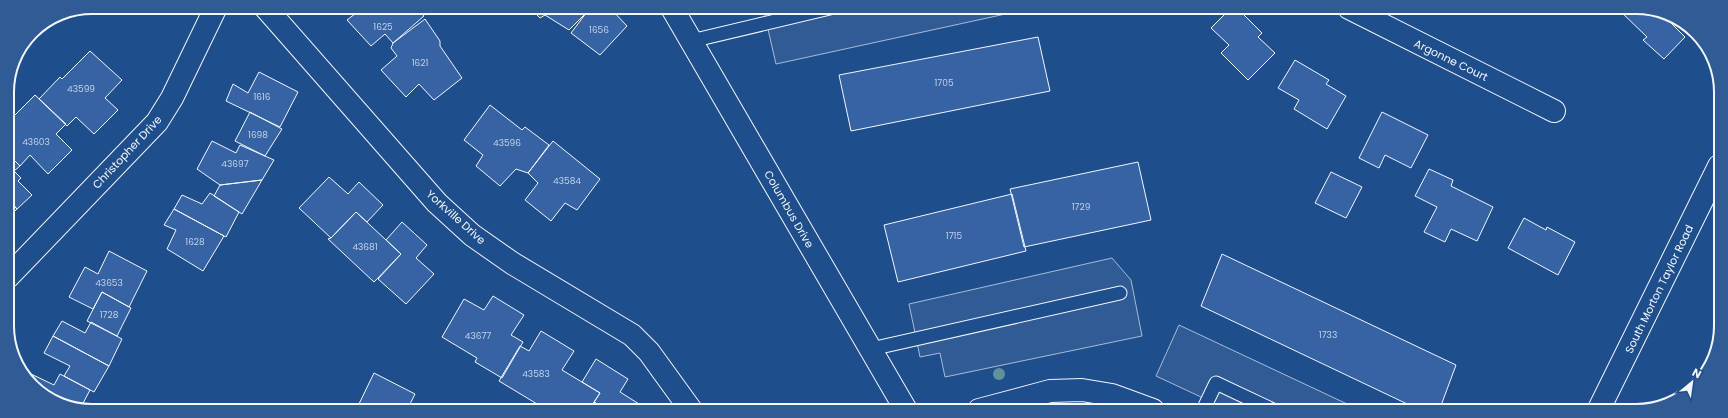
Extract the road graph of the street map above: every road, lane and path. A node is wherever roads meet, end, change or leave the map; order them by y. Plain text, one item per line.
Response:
1 (213, 14) edge
2 (271, 14) edge
3 (675, 14) edge
4 (805, 14) edge
5 (1361, 14) edge
6 (691, 41) junction
7 (1554, 111) dead end
8 (1714, 176) edge
9 (14, 271) edge
10 (1120, 294) dead end
11 (871, 349) junction
12 (687, 404) edge
13 (903, 404) edge
14 (1001, 404) edge
15 (1137, 404) edge
16 (1206, 404) edge
17 (1260, 404) edge
18 (1601, 404) edge

1 - 9 street, Christopher Drive
2 - 12 street, Yorkville Drive
3 - 6 street, Columbus Drive
4 - 6 lane
5 - 7 street, Argonne Court
6 - 11 street, Columbus Drive
8 - 18 street, South Morton Taylor Road
10 - 11 lane
11 - 13 street, Columbus Drive
14 - 15 street
16 - 17 lane

